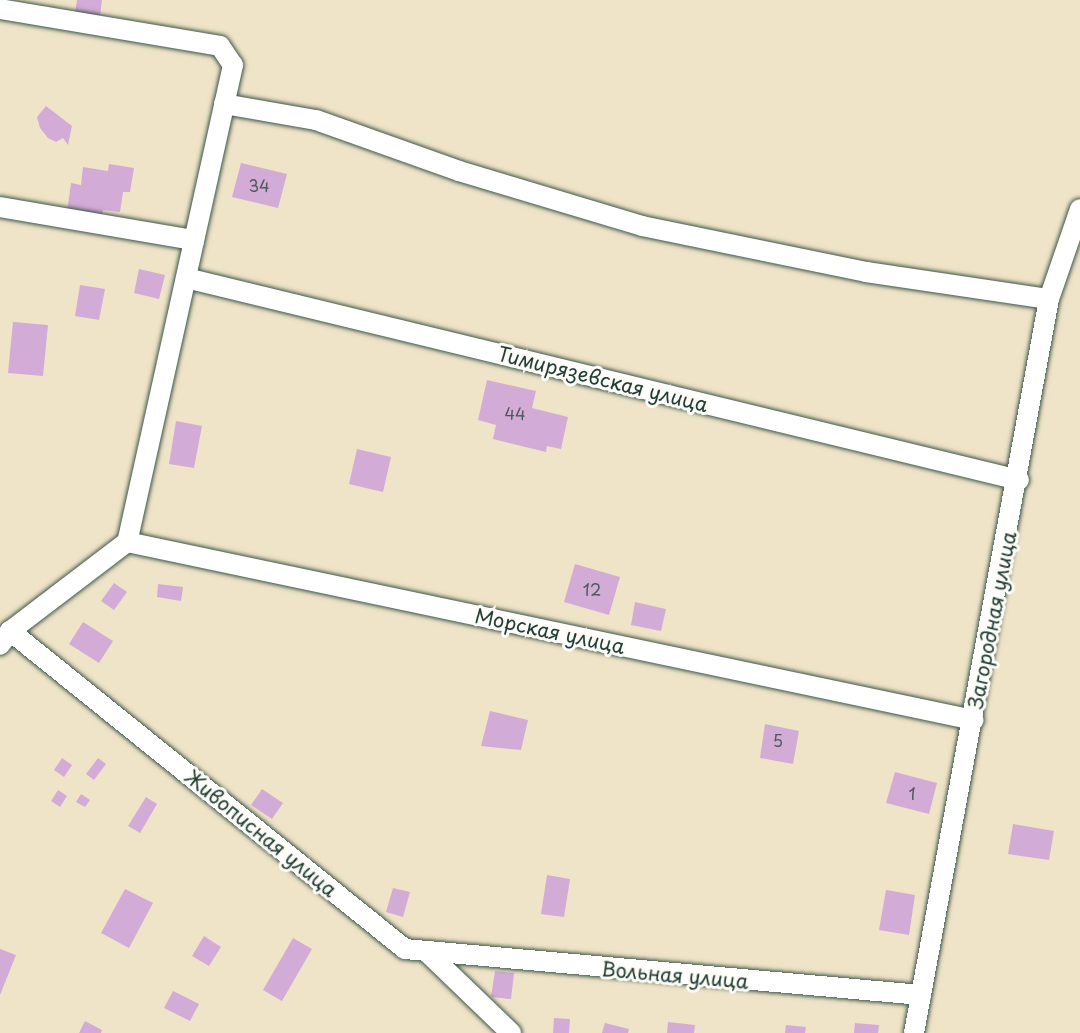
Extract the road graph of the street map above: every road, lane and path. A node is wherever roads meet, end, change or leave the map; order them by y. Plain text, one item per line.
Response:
1 (0, 9) edge
2 (224, 104) junction
3 (0, 207) edge
4 (1080, 209) edge
5 (194, 240) junction
6 (186, 278) junction
7 (1049, 299) junction
8 (1019, 480) junction
9 (127, 542) junction
10 (5, 638) edge
11 (973, 720) junction
12 (429, 954) junction
13 (921, 995) junction
14 (511, 1033) edge
15 (914, 1033) edge

1 - 2 street
2 - 5 street
2 - 7 street
3 - 5 street
4 - 7 street, Загородная улица
5 - 6 street
6 - 8 street, Тимирязевская улица
6 - 9 street
7 - 8 street, Загородная улица
8 - 11 street, Загородная улица
9 - 10 street
9 - 11 street, Морская улица
10 - 12 street, Живописная улица
11 - 13 street, Загородная улица
12 - 13 street, Вольная улица
12 - 14 street, Живописная улица
13 - 15 street, Загородная улица

